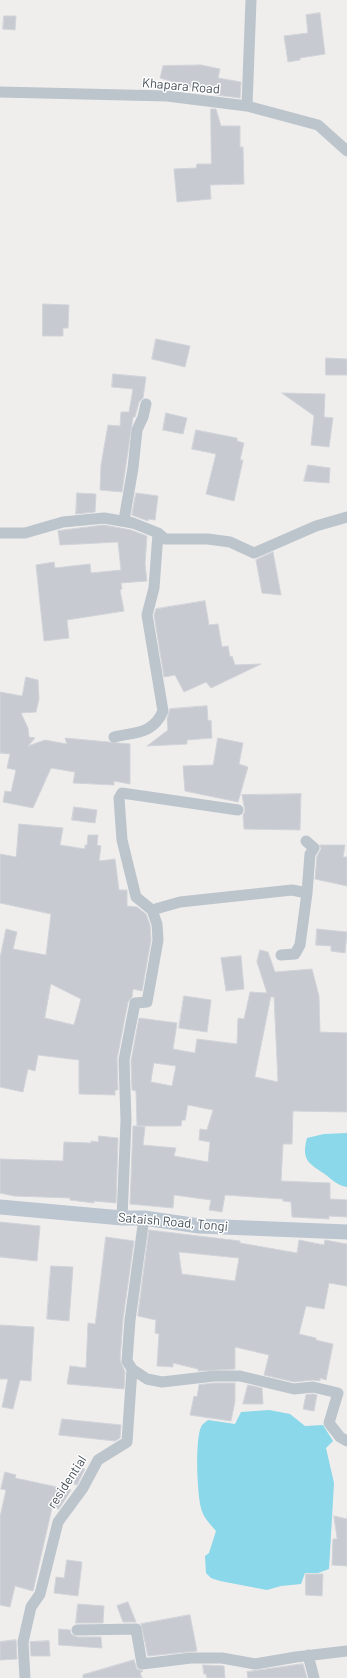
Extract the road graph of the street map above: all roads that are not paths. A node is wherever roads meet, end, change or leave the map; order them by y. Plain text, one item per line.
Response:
1 (251, 0) edge
2 (0, 92) edge
3 (247, 106) junction
4 (347, 151) edge
5 (146, 404) dead end
6 (347, 517) edge
7 (133, 523) junction
8 (0, 532) edge
9 (158, 533) junction
10 (114, 737) dead end
11 (238, 810) dead end
12 (306, 841) dead end
13 (307, 893) junction
14 (152, 910) junction
15 (281, 955) dead end
16 (0, 1207) edge
17 (122, 1218) junction
18 (144, 1218) junction
19 (347, 1232) edge
20 (132, 1369) junction
21 (347, 1441) edge
22 (77, 1630) dead end
23 (347, 1651) edge
24 (308, 1655) junction
25 (25, 1678) edge
26 (314, 1678) edge

1 - 3 street
2 - 3 street, Khapara Road
3 - 4 street, Khapara Road
5 - 7 street
6 - 9 street
7 - 8 street
7 - 9 street
9 - 10 street
11 - 14 street
12 - 13 street
13 - 14 street
13 - 15 street
14 - 17 street
16 - 17 street, Sataish Road, Tongi
17 - 18 street, Sataish Road, Tongi
18 - 19 street, Sataish Road, Tongi
18 - 20 street, residential
20 - 21 street
20 - 25 street, residential
22 - 24 street
23 - 24 street
24 - 26 street

